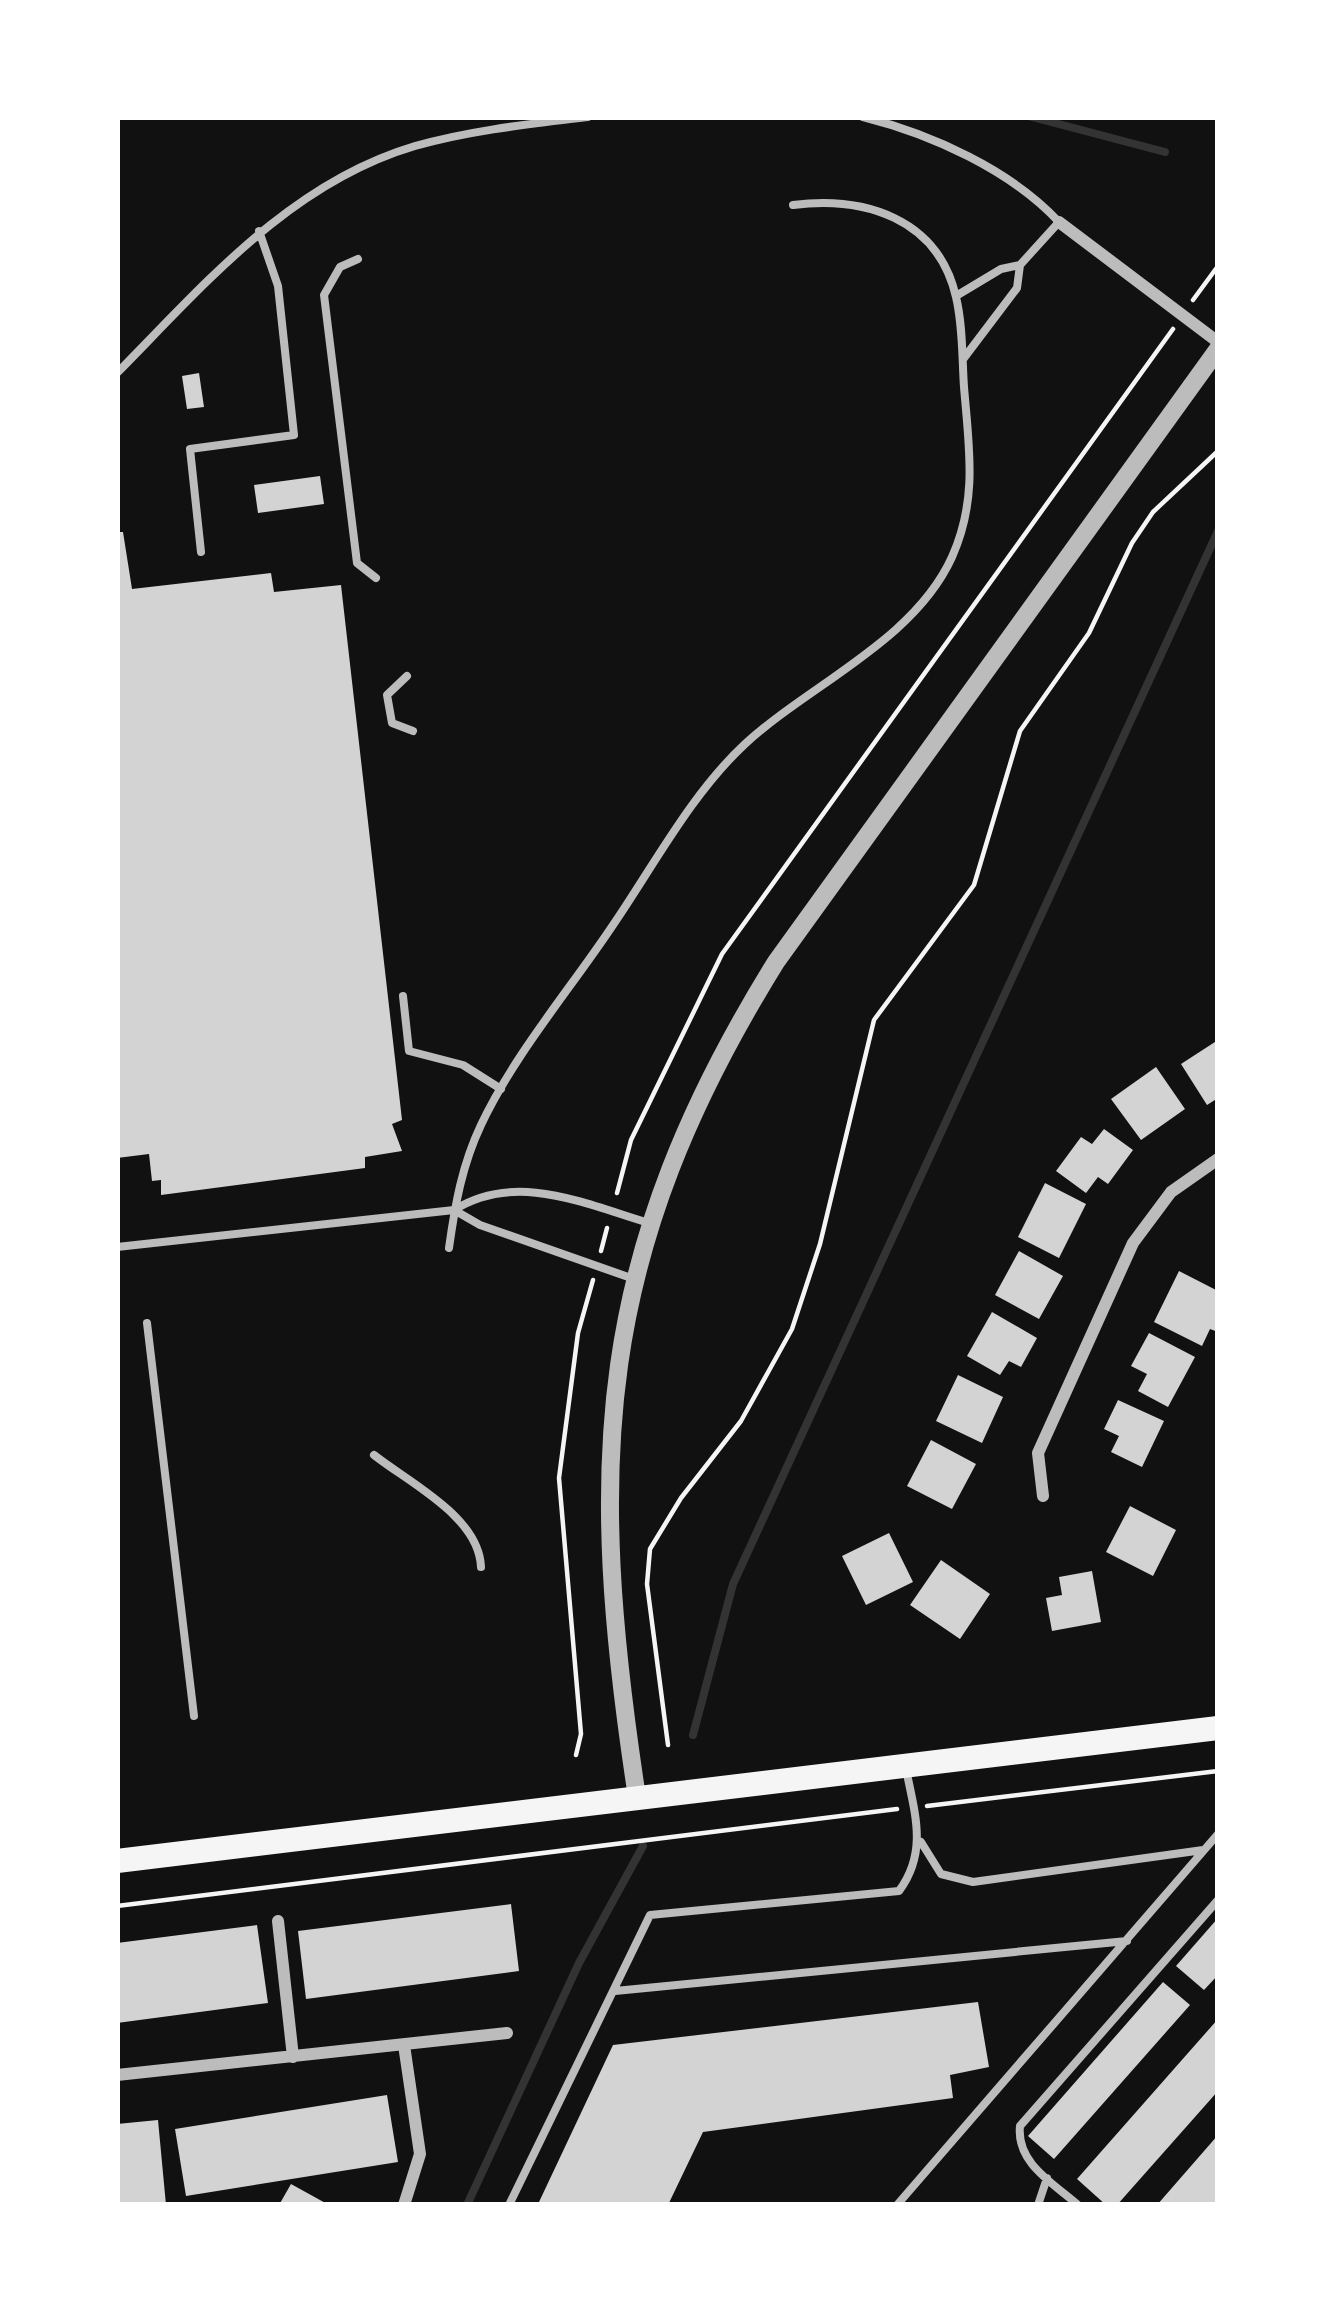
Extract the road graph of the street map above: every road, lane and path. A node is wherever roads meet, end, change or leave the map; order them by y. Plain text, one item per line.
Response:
1 (588, 117) edge
2 (863, 117) edge
3 (793, 205) dead end
4 (1059, 222) junction
5 (259, 231) junction
6 (358, 259) dead end
7 (1020, 265) junction
8 (956, 296) junction
9 (1218, 345) edge
10 (963, 359) junction
11 (117, 373) edge
12 (1218, 451) edge
13 (201, 552) dead end
14 (376, 578) dead end
15 (407, 676) dead end
16 (413, 731) dead end
17 (403, 996) dead end
18 (501, 1089) junction
19 (1218, 1159) edge
20 (454, 1210) junction
21 (650, 1223) junction
22 (117, 1247) edge
23 (449, 1248) dead end
24 (634, 1280) junction
25 (147, 1323) dead end
26 (374, 1456) dead end
27 (1043, 1496) dead end
28 (482, 1567) dead end
29 (194, 1716) dead end
30 (1218, 1728) edge
31 (668, 1745) dead end
32 (906, 1765) junction
33 (1218, 1771) edge
34 (637, 1797) junction
35 (914, 1808) junction
36 (1218, 1834) edge
37 (920, 1841) junction
38 (1206, 1850) junction
39 (117, 1861) edge
40 (1218, 1900) edge
41 (117, 1906) edge
42 (278, 1921) dead end
43 (1127, 1941) junction
44 (614, 1991) junction
45 (507, 2033) dead end
46 (404, 2045) junction
47 (292, 2057) junction
48 (117, 2075) edge
49 (1047, 2178) junction
50 (404, 2205) edge
51 (509, 2205) edge
52 (897, 2205) edge
53 (1038, 2205) edge
54 (1078, 2205) edge

1 - 5 lane
2 - 4 lane
3 - 8 lane
4 - 7 lane
4 - 9 street
5 - 11 lane
5 - 13 lane
6 - 14 lane
7 - 8 lane
7 - 10 lane
8 - 10 lane
9 - 21 street
10 - 18 lane
12 - 31 path
15 - 16 lane
17 - 18 lane
18 - 20 lane
19 - 27 street
20 - 21 lane
20 - 22 lane
20 - 23 lane
20 - 24 lane
21 - 24 street
24 - 34 street
25 - 29 lane
26 - 28 lane
30 - 32 main road
32 - 34 main road
32 - 35 lane
33 - 35 path
34 - 39 main road
35 - 37 lane
35 - 41 path
36 - 38 lane
37 - 38 lane
37 - 44 lane
38 - 43 lane
40 - 49 lane
42 - 47 street
43 - 44 lane
43 - 52 lane
44 - 51 lane
45 - 46 street
46 - 47 street
46 - 50 street
47 - 48 street
49 - 53 lane
49 - 54 lane

